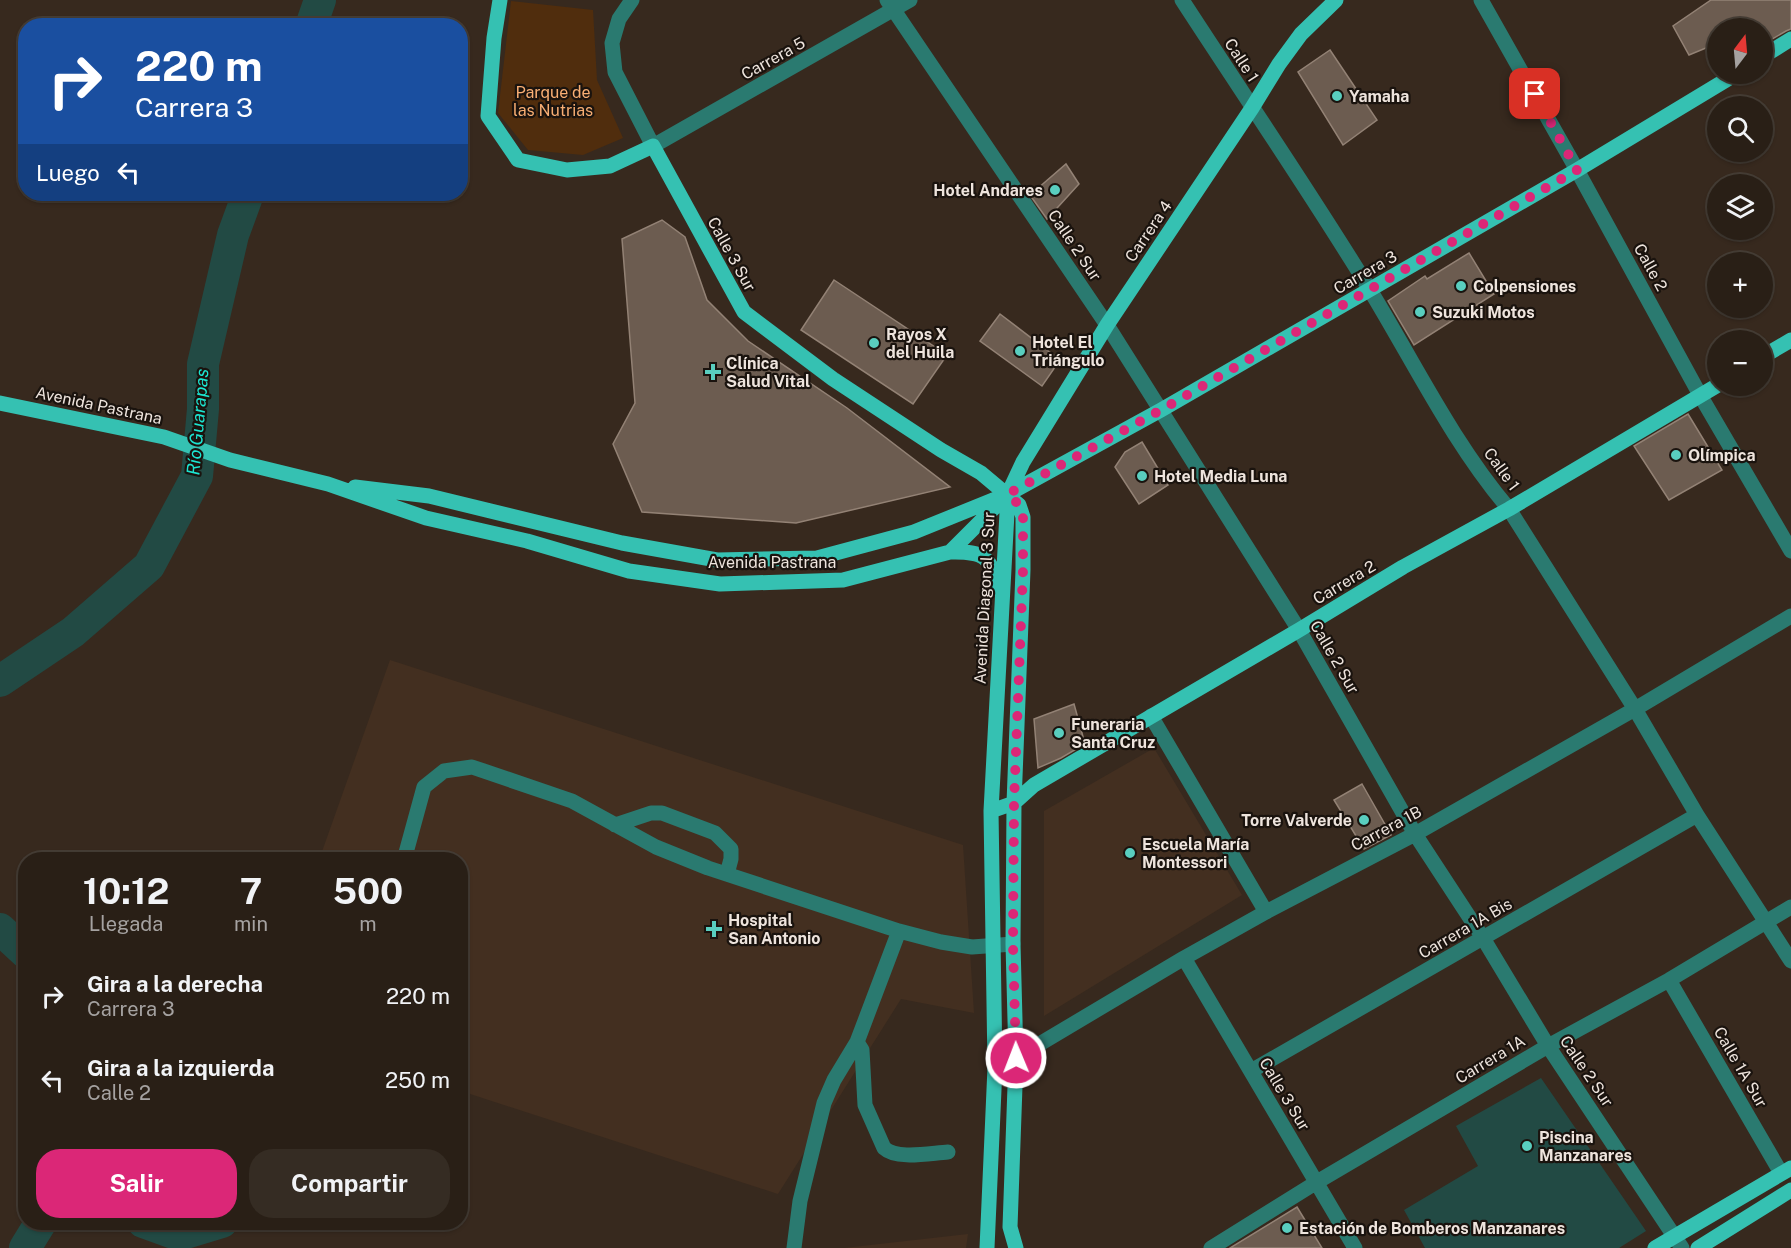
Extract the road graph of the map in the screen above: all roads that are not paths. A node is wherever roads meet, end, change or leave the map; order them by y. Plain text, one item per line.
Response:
1 (500, 0) edge
2 (632, 0) edge
3 (910, 0) edge
4 (1182, 0) edge
5 (1336, 0) edge
6 (1481, 0) edge
7 (890, 5) edge
8 (1791, 39) edge
9 (1773, 50) edge
10 (1719, 84) edge
11 (1252, 108) junction
12 (653, 146) junction
13 (1577, 170) junction
14 (1370, 290) junction
15 (1107, 325) junction
16 (1791, 340) edge
17 (1773, 351) edge
18 (1707, 391) edge
19 (1700, 395) junction
20 (0, 403) edge
21 (1161, 410) junction
22 (328, 484) junction
23 (1008, 494) junction
24 (1509, 509) junction
25 (1791, 551) edge
26 (950, 552) junction
27 (1003, 601) junction
28 (1791, 616) edge
29 (1299, 630) junction
30 (1635, 709) junction
31 (1151, 716) junction
32 (1014, 803) junction
33 (991, 811) junction
34 (1697, 815) junction
35 (615, 825) junction
36 (1415, 834) junction
37 (406, 852) edge
38 (727, 874) junction
39 (1791, 907) edge
40 (1266, 912) junction
41 (1766, 921) junction
42 (899, 931) junction
43 (1484, 938) junction
44 (1013, 944) junction
45 (994, 946) junction
46 (1184, 958) junction
47 (1791, 960) edge
48 (1669, 980) junction
49 (857, 1042) junction
50 (1548, 1046) junction
51 (1016, 1058) junction
52 (995, 1067) junction
53 (1251, 1071) junction
54 (948, 1152) dead end
55 (1786, 1170) edge
56 (1317, 1182) junction
57 (1791, 1190) edge
58 (1678, 1242) edge
59 (794, 1248) edge
60 (987, 1248) edge
61 (1016, 1248) edge
62 (1212, 1248) edge
63 (1355, 1248) edge
64 (1655, 1248) edge
65 (1698, 1248) edge

1 - 12 main road
2 - 12 street, Calle 3 Sur
3 - 7 street, Carrera 5
4 - 11 street, Calle 1
5 - 11 main road, Carrera 4
6 - 13 street, Calle 2
7 - 12 street, Carrera 5
7 - 15 street, Calle 2 Sur
8 - 9 main road
10 - 13 main road, Carrera 3
11 - 14 street, Calle 1
11 - 15 main road, Carrera 4
12 - 23 main road, Calle 3 Sur
13 - 14 main road, Carrera 3
13 - 19 street, Calle 2
14 - 21 main road, Carrera 3
14 - 24 street, Calle 1
15 - 21 street, Calle 2 Sur
15 - 23 main road, Carrera 4
16 - 17 main road
18 - 19 main road, Carrera 2
19 - 24 main road, Carrera 2
19 - 25 street, Calle 2
20 - 22 main road, Avenida Pastrana
21 - 23 main road, Carrera 3
21 - 29 street, Calle 2 Sur
22 - 23 main road, Avenida Pastrana
22 - 26 main road, Avenida Pastrana
23 - 26 main road
23 - 27 main road, Avenida Diagonal 3 Sur
23 - 32 main road, Avenida Diagonal 3 Sur
24 - 29 main road, Carrera 2
24 - 30 street, Calle 1
26 - 27 main road
27 - 33 main road, Avenida Diagonal 3 Sur
28 - 30 street, Carrera 1B
29 - 31 main road, Carrera 2
29 - 36 street, Calle 2 Sur
30 - 34 street, Calle 1
30 - 36 street, Carrera 1B
31 - 32 main road, Carrera 2
31 - 40 street
32 - 33 main road, Carrera 2
32 - 44 main road, Avenida Diagonal 3 Sur
33 - 45 main road, Avenida Diagonal 3 Sur
34 - 41 street, Calle 1
34 - 43 street, Carrera 1A Bis
35 - 37 street
35 - 38 street
35 - 38 street
36 - 40 street, Carrera 1B
36 - 43 street, Calle 2 Sur
38 - 42 street
39 - 41 street, Carrera 1A
40 - 46 street, Carrera 1B
41 - 47 street, Calle 1
41 - 48 street, Carrera 1A
42 - 45 street
42 - 49 street
43 - 50 street, Calle 2 Sur
43 - 53 street, Carrera 1A Bis
44 - 45 street
44 - 51 main road, Avenida Diagonal 3 Sur
45 - 52 main road, Avenida Diagonal 3 Sur
46 - 51 street, Carrera 1B
46 - 53 street, Calle 3 Sur
48 - 50 street, Carrera 1A
48 - 55 street, Calle 1A Sur
49 - 54 street
49 - 59 street
50 - 56 street, Carrera 1A
50 - 58 street, Calle 2 Sur
51 - 52 street, Carrera 1B
51 - 61 main road, Avenida Diagonal 3 Sur
52 - 60 main road, Avenida Diagonal 3 Sur
53 - 56 street, Calle 3 Sur
55 - 58 main road
56 - 62 street, Carrera 1A
56 - 63 street, Calle 3 Sur
57 - 65 main road
58 - 64 main road

